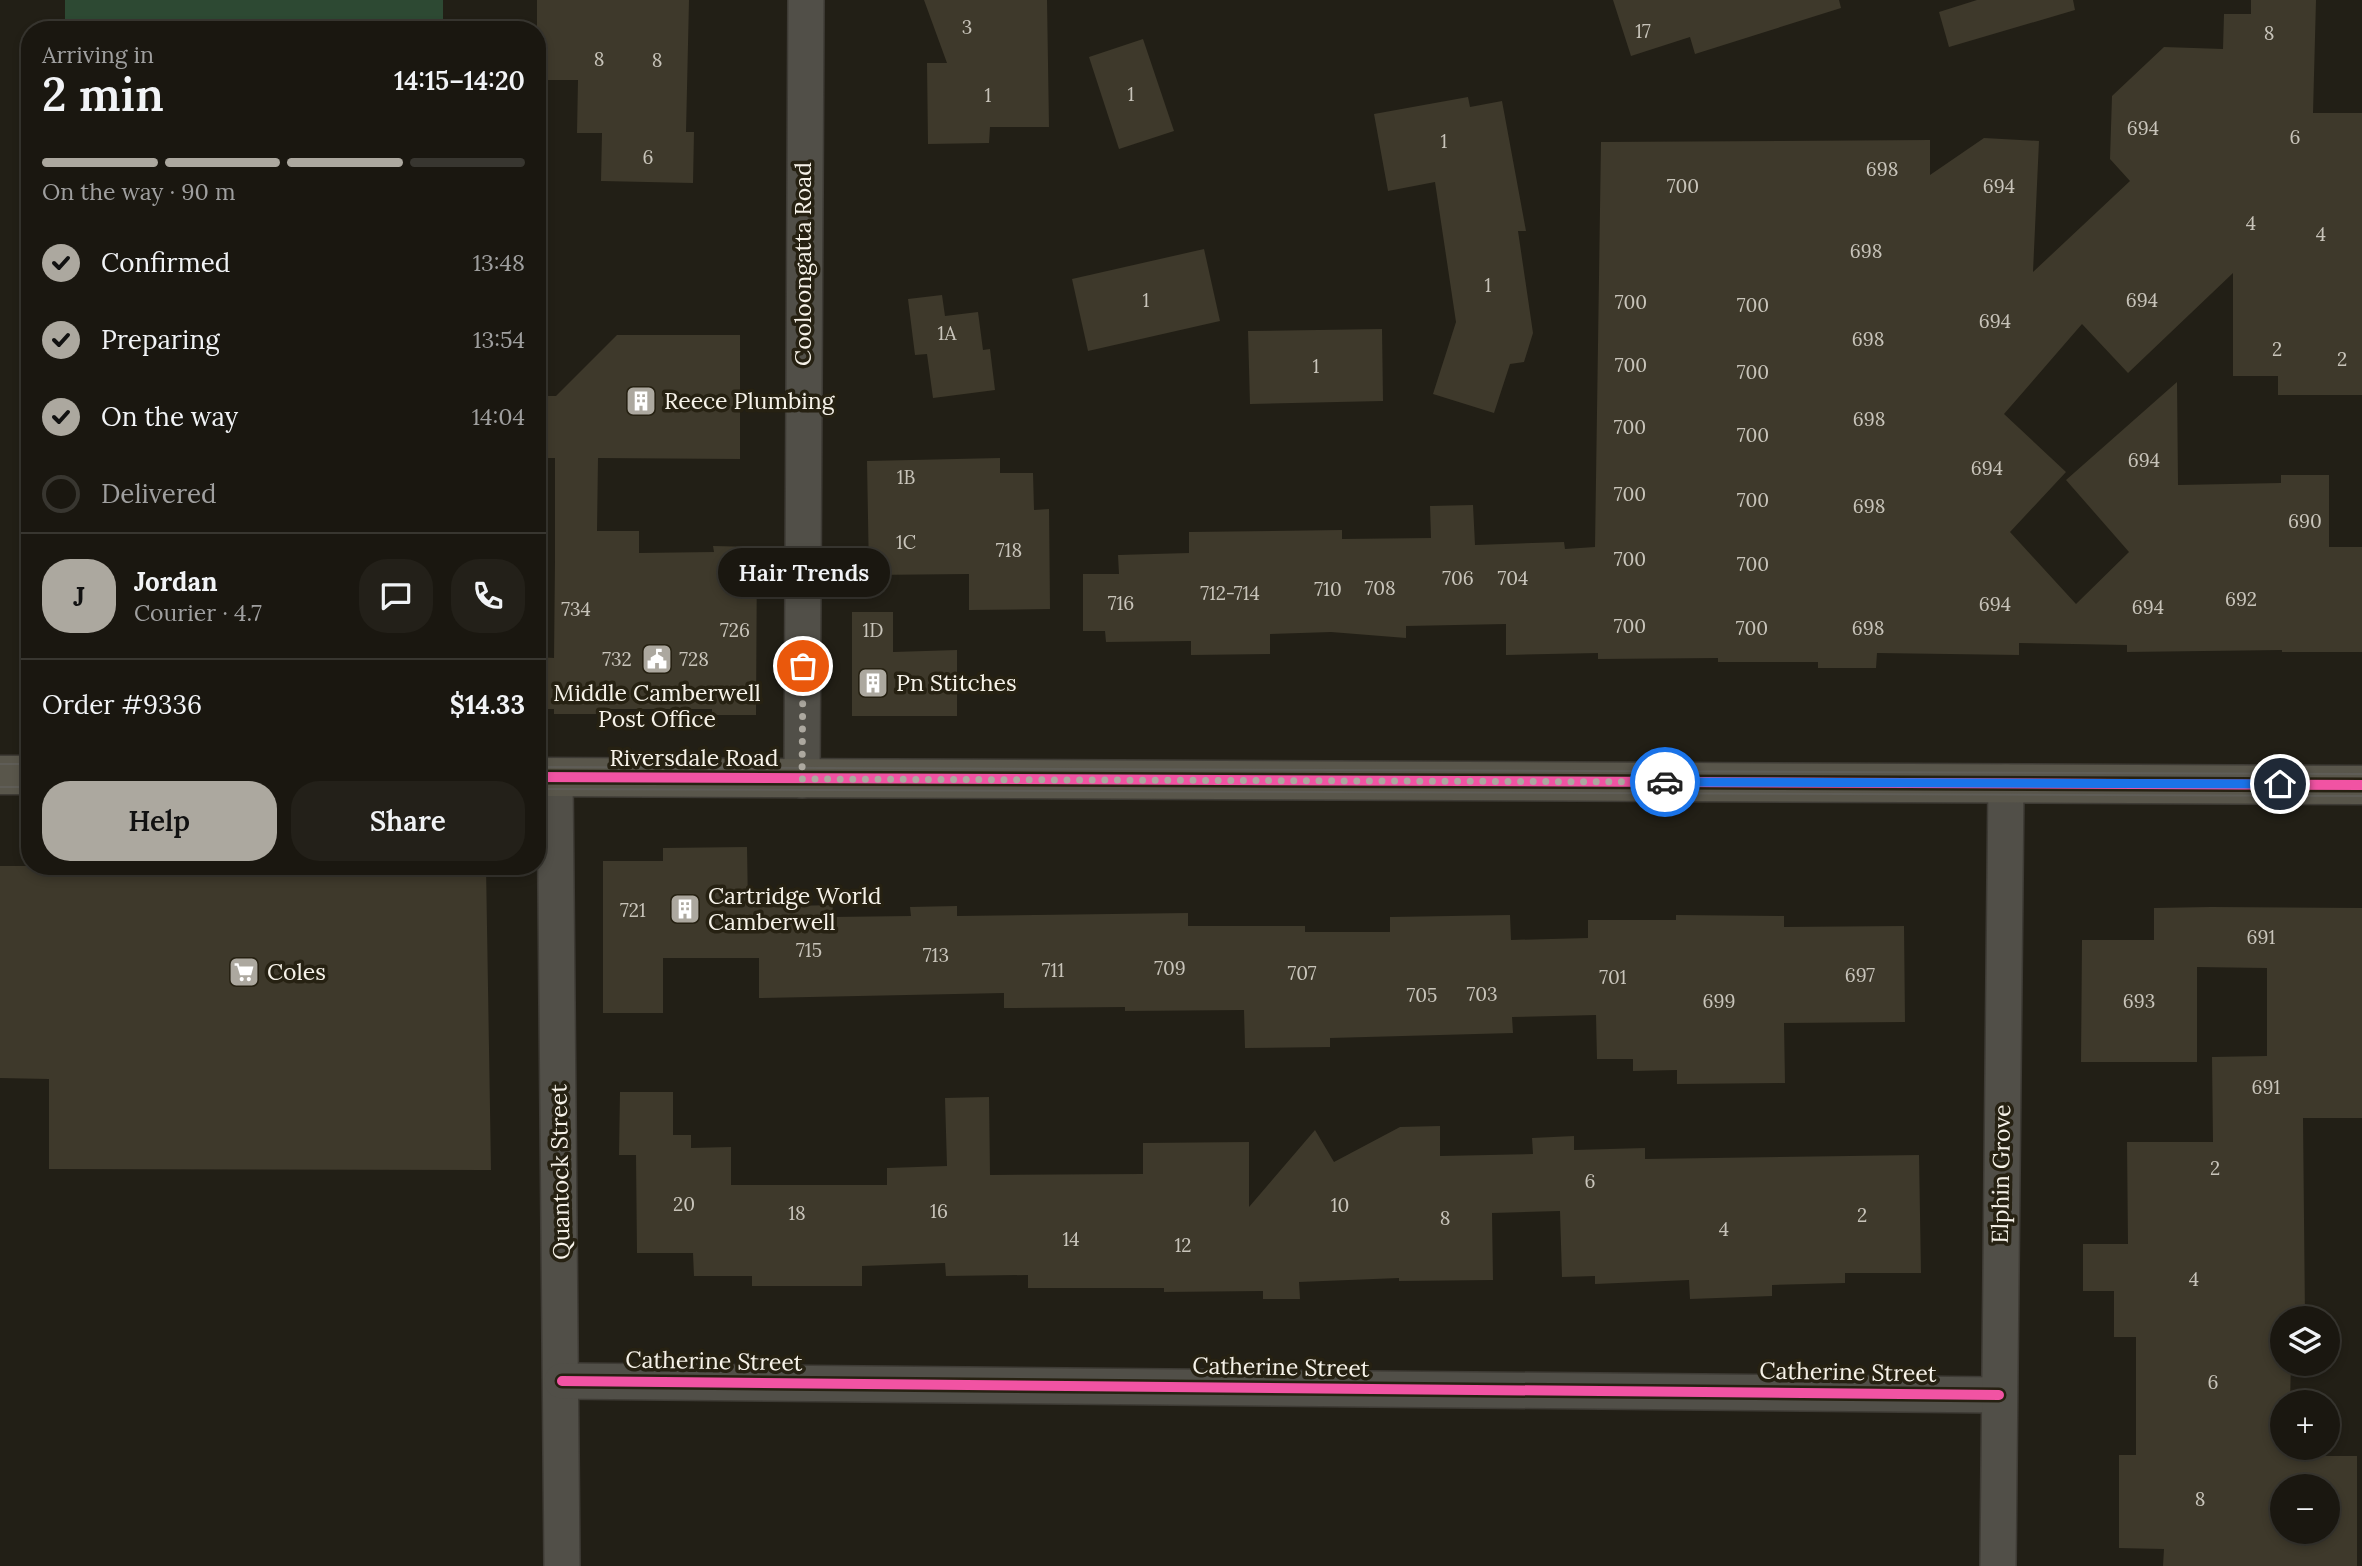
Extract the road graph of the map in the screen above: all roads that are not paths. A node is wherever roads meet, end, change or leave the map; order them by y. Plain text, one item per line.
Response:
1 (806, 0) edge
2 (0, 775) edge
3 (21, 775) edge
4 (546, 777) edge
5 (802, 779) junction
6 (2006, 782) junction
7 (2362, 785) edge
8 (562, 1381) junction
9 (1999, 1395) junction
10 (562, 1566) edge
11 (1998, 1566) edge

1 - 5 street, Cooloongatta Road
2 - 3 main road
4 - 5 main road, Riversdale Road
4 - 8 street, Quantock Street
5 - 6 main road, Riversdale Road
6 - 7 main road, Riversdale Road
6 - 9 street, Elphin Grove
8 - 9 street, Catherine Street
8 - 10 street, Quantock Street
9 - 11 street, Elphin Grove

